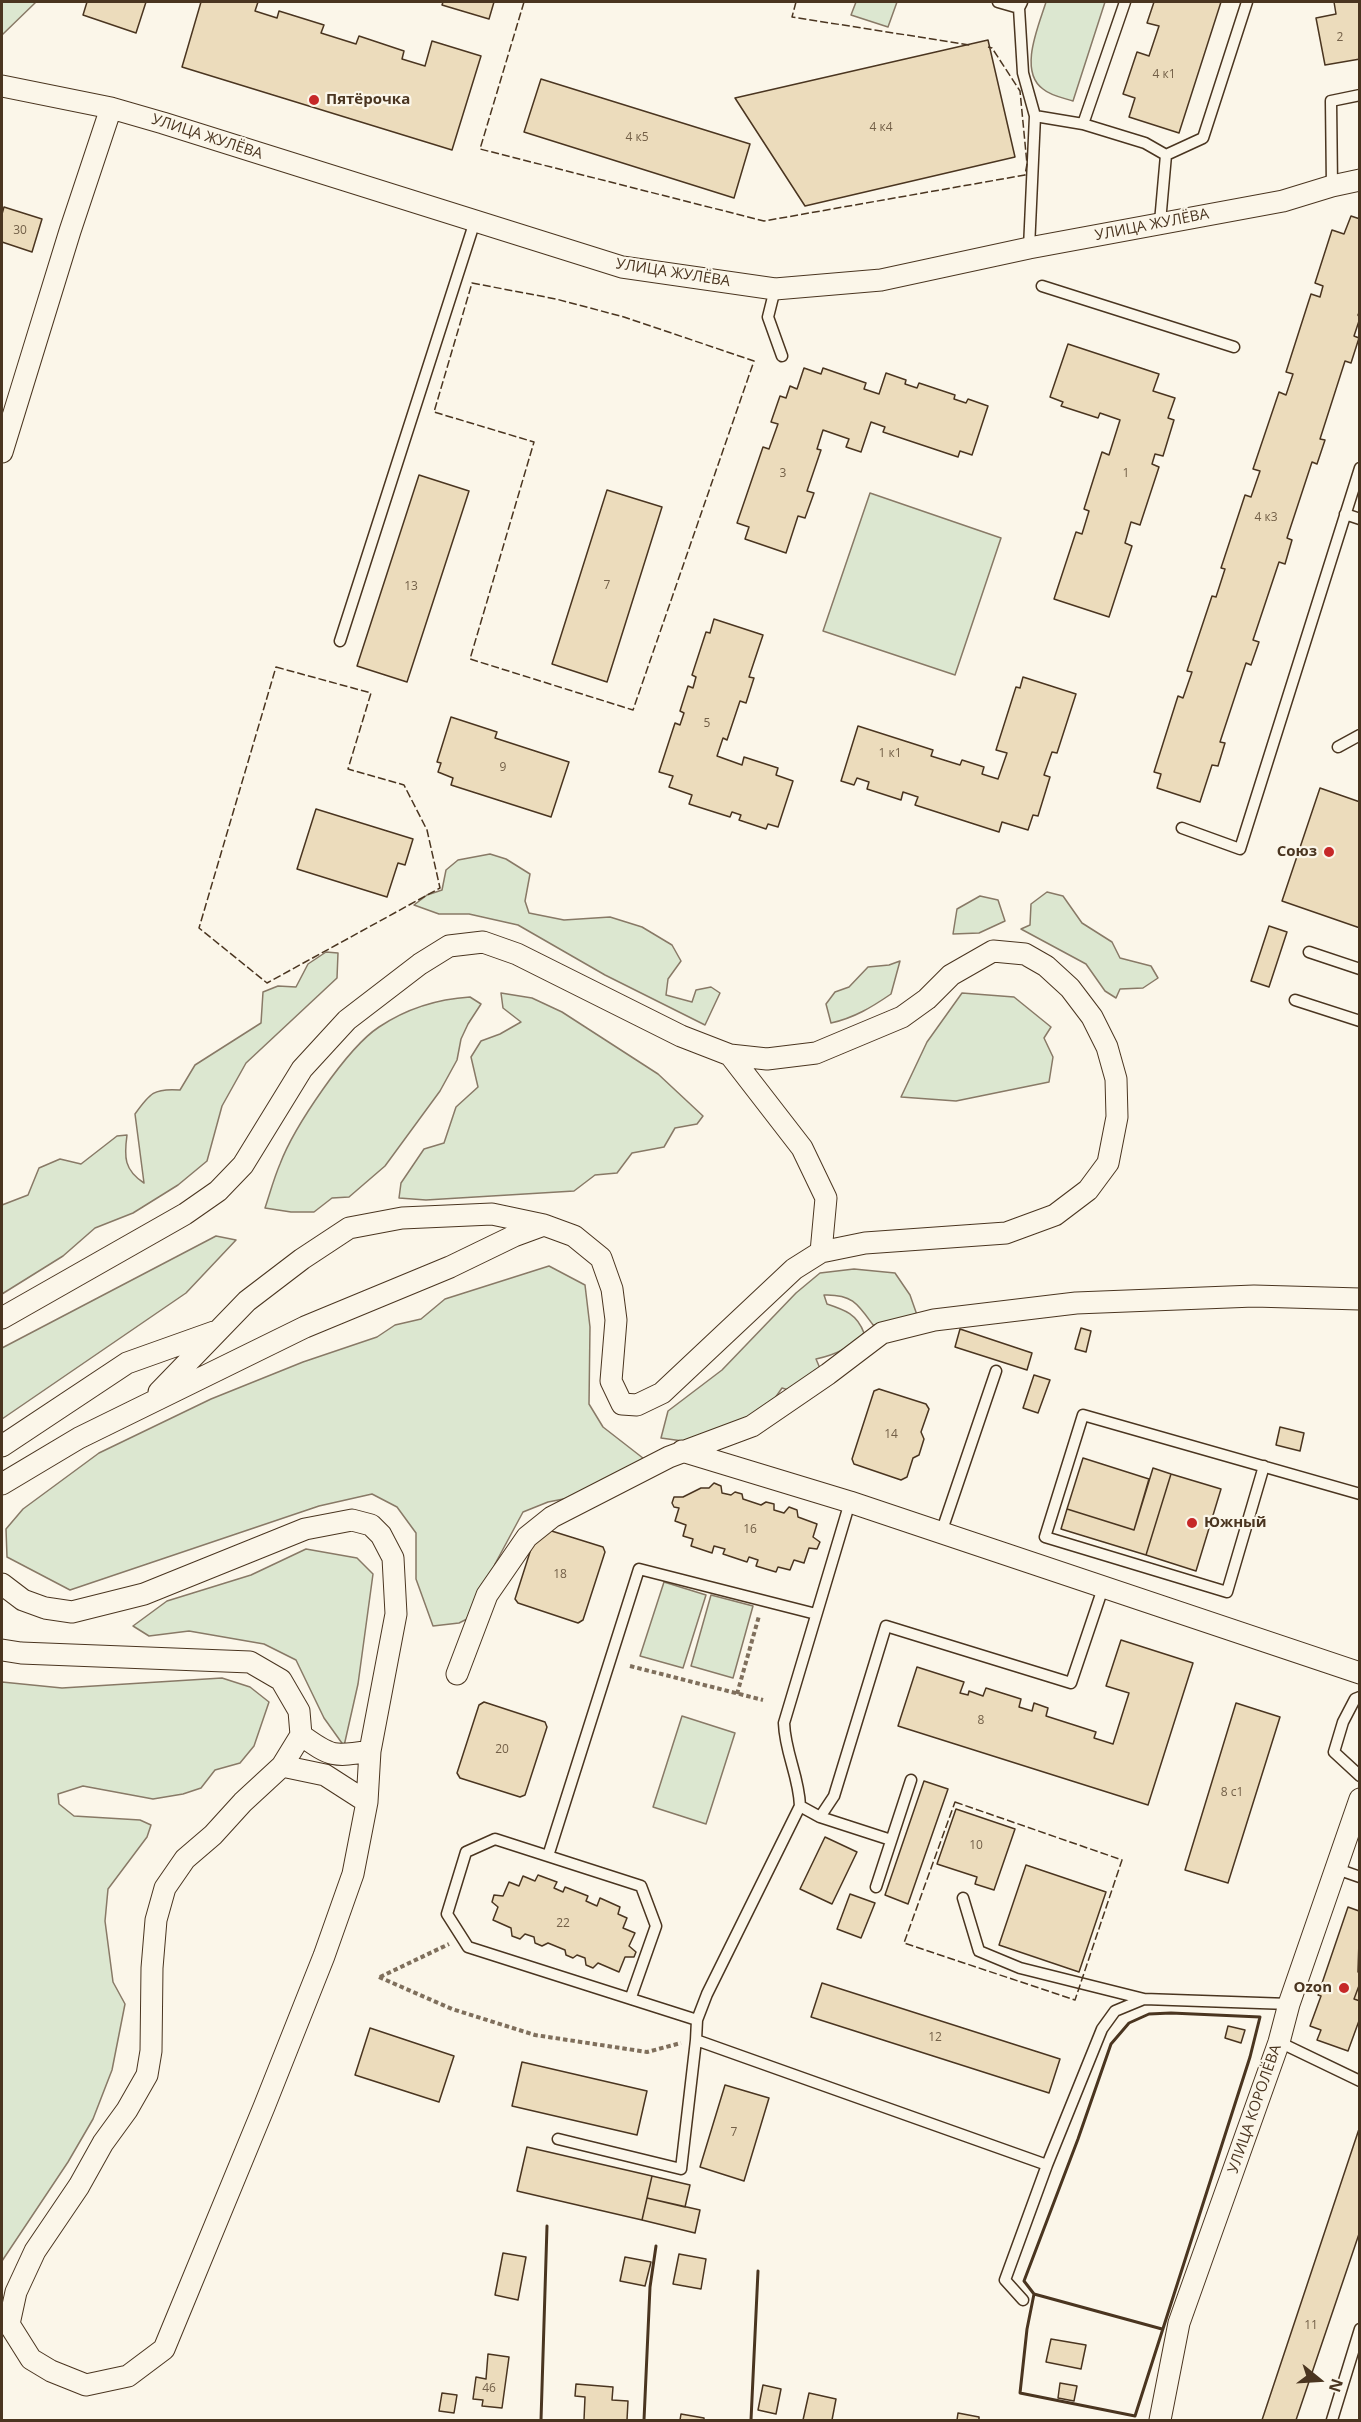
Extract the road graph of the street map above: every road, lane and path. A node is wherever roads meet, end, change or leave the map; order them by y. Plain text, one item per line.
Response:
1 (998, 2) edge
2 (1125, 2) edge
3 (1247, 2) edge
4 (1020, 5) edge
5 (2, 86) edge
6 (1359, 95) edge
7 (111, 108) junction
8 (1035, 116) junction
9 (1083, 124) junction
10 (1166, 156) junction
11 (1359, 180) edge
12 (1332, 186) junction
13 (475, 221) junction
14 (1160, 222) junction
15 (1029, 248) junction
16 (1042, 286) dead end
17 (775, 289) junction
18 (1234, 347) dead end
19 (782, 356) dead end
20 (2, 452) edge
21 (1359, 468) edge
22 (1345, 514) junction
23 (1359, 519) edge
24 (340, 642) dead end
25 (1359, 735) edge
26 (1338, 747) dead end
27 (1182, 828) dead end
28 (1309, 952) dead end
29 (1359, 969) edge
30 (1295, 1000) dead end
31 (1359, 1021) edge
32 (730, 1055) junction
33 (544, 1225) junction
34 (821, 1252) junction
35 (1359, 1299) edge
36 (2, 1318) edge
37 (219, 1330) junction
38 (996, 1371) dead end
39 (147, 1405) junction
40 (2, 1446) edge
41 (682, 1451) junction
42 (1264, 1467) junction
43 (2, 1484) edge
44 (1359, 1494) edge
45 (850, 1502) junction
46 (941, 1533) junction
47 (2, 1584) edge
48 (1103, 1588) junction
49 (764, 1601) junction
50 (816, 1614) junction
51 (2, 1650) edge
52 (630, 1666) dead end
53 (1359, 1673) edge
54 (457, 1674) dead end
55 (737, 1694) junction
56 (1359, 1697) edge
57 (763, 1700) dead end
58 (302, 1735) junction
59 (370, 1751) junction
60 (282, 1766) junction
61 (1359, 1776) edge
62 (911, 1780) dead end
63 (1359, 1799) edge
64 (367, 1802) junction
65 (800, 1806) junction
66 (820, 1817) junction
67 (891, 1840) junction
68 (548, 1856) junction
69 (1337, 1869) junction
70 (1359, 1877) edge
71 (876, 1887) dead end
72 (963, 1898) dead end
73 (462, 1938) junction
74 (631, 1997) junction
75 (1144, 1999) junction
76 (1289, 2004) junction
77 (697, 2020) junction
78 (696, 2040) junction
79 (1279, 2042) junction
80 (1359, 2081) edge
81 (558, 2139) dead end
82 (1047, 2164) junction
83 (1023, 2300) dead end
84 (1359, 2329) edge
85 (1160, 2421) edge
86 (1332, 2421) edge

1 - 4 lane
2 - 9 lane
3 - 10 lane
4 - 8 lane
5 - 7 street, УЛИЦА ЖУЛЁВА
6 - 12 lane
7 - 13 street, УЛИЦА ЖУЛЁВА
7 - 20 street
8 - 9 lane
8 - 15 lane
9 - 10 lane
10 - 14 lane
11 - 12 street, УЛИЦА ЖУЛЁВА
12 - 14 street, УЛИЦА ЖУЛЁВА
13 - 17 street, УЛИЦА ЖУЛЁВА
13 - 24 lane
14 - 15 street, УЛИЦА ЖУЛЁВА
15 - 17 street, УЛИЦА ЖУЛЁВА
16 - 18 lane
17 - 19 lane
21 - 22 lane
22 - 23 lane
22 - 27 lane
25 - 26 lane
28 - 29 lane
30 - 31 lane
32 - 34 street
32 - 34 street
32 - 36 street
33 - 34 street
33 - 37 street
33 - 39 street
35 - 41 street
37 - 39 street
37 - 40 street
38 - 46 lane
39 - 43 street
41 - 45 street
41 - 54 street
42 - 42 lane
42 - 44 lane
45 - 46 street
45 - 50 lane
46 - 48 street
47 - 59 street
48 - 53 street
48 - 66 lane
49 - 50 lane
49 - 55 path
49 - 68 lane
50 - 65 lane
51 - 58 street
52 - 55 path
55 - 57 path
56 - 61 lane
58 - 59 street
58 - 60 street
59 - 64 street
60 - 64 street
60 - 64 street
62 - 67 lane
63 - 69 street, УЛИЦА КОРОЛЁВА
65 - 66 lane
65 - 77 lane
66 - 67 lane
67 - 71 lane
68 - 73 lane
68 - 74 lane
69 - 70 lane
69 - 76 street, УЛИЦА КОРОЛЁВА
72 - 75 lane
73 - 74 lane
73 - 78 path
74 - 77 lane
75 - 76 lane
75 - 82 lane
76 - 79 street, УЛИЦА КОРОЛЁВА
77 - 78 lane
78 - 81 lane
78 - 82 lane
79 - 80 lane
79 - 85 street, УЛИЦА КОРОЛЁВА
82 - 83 lane
84 - 86 lane

